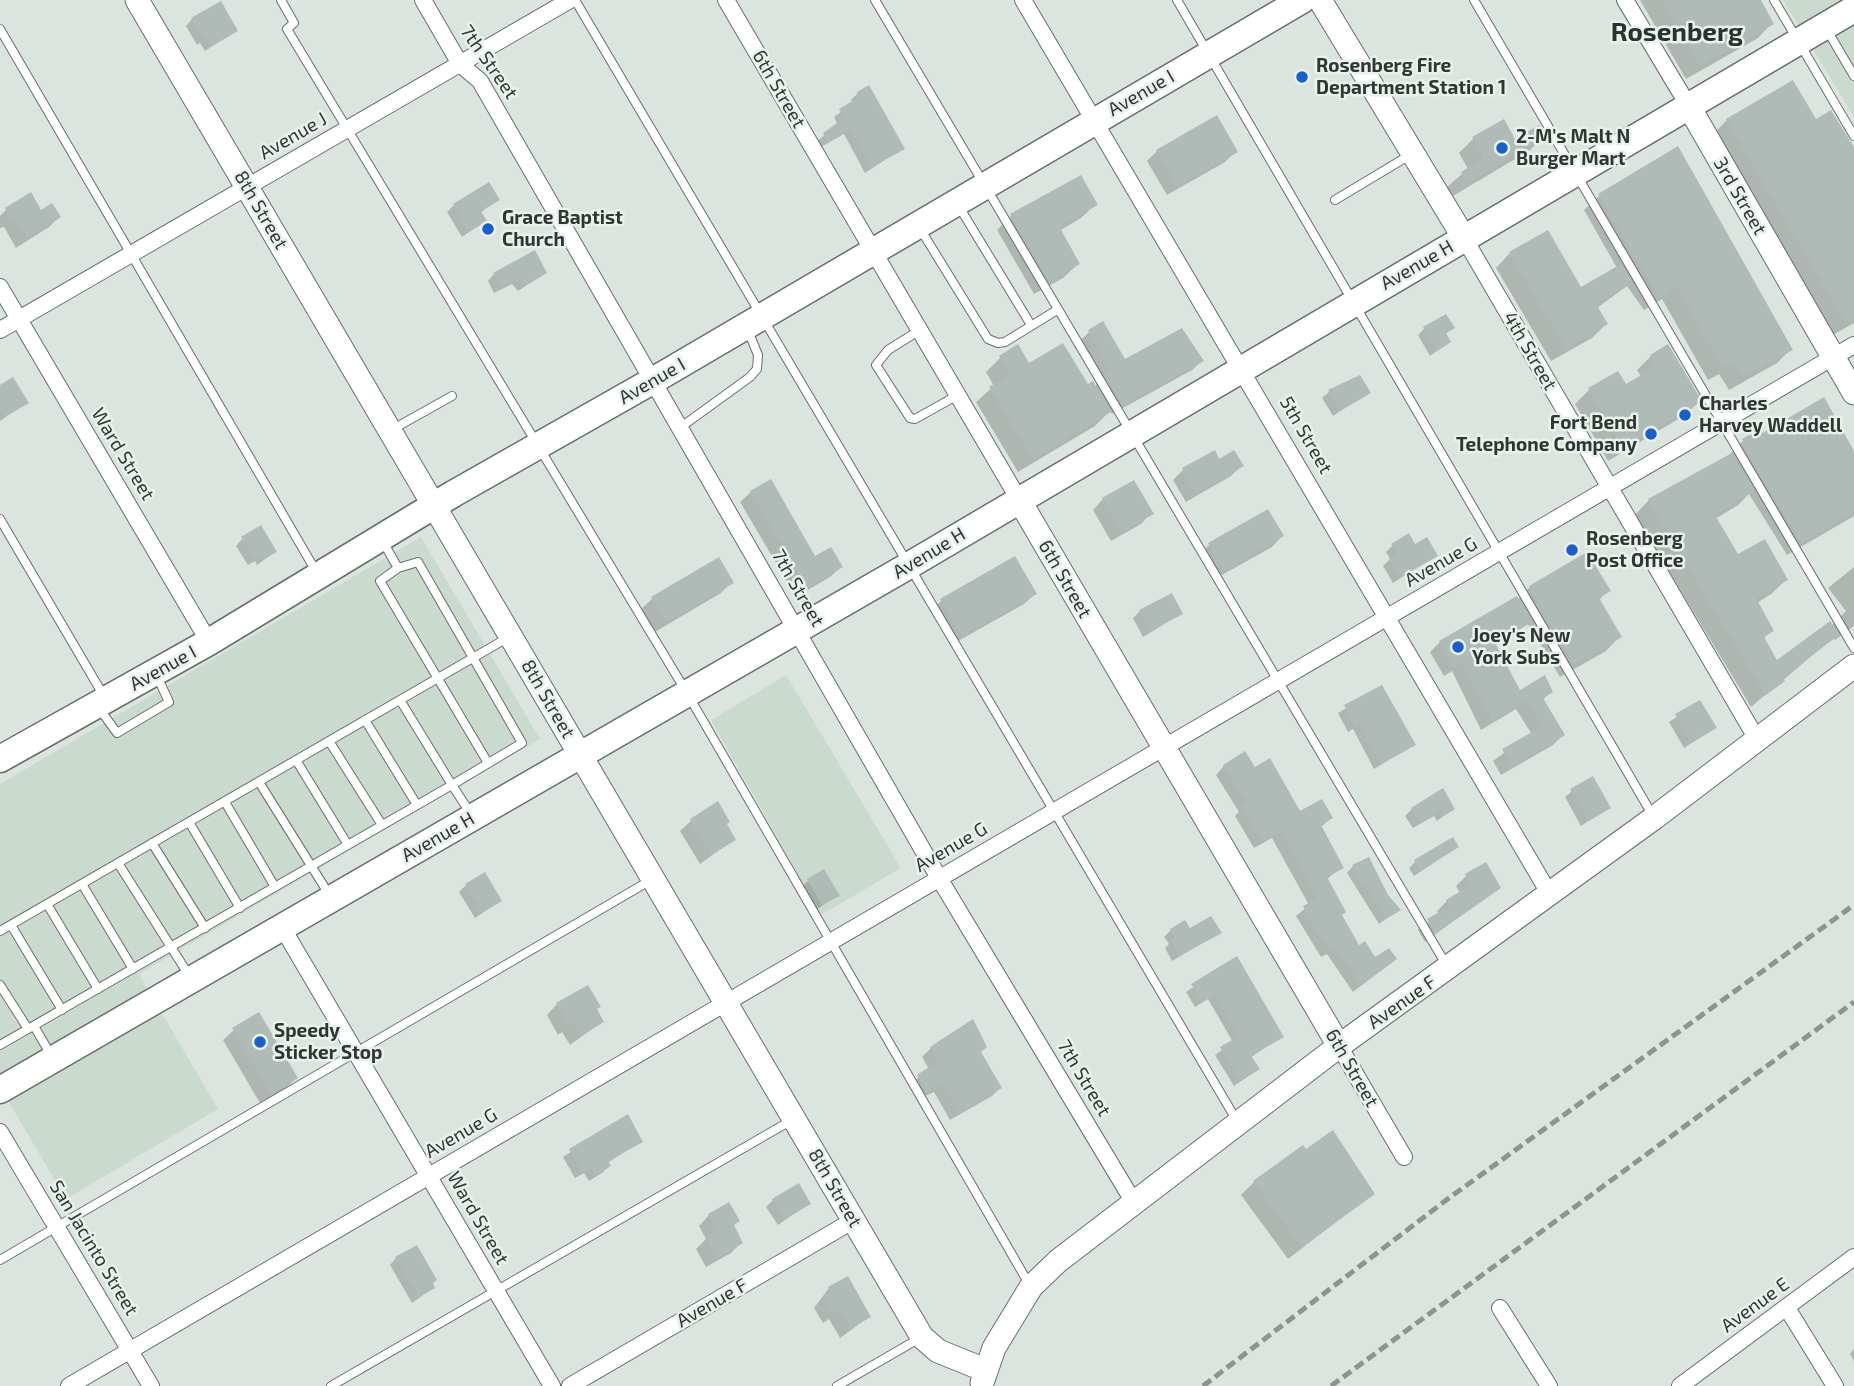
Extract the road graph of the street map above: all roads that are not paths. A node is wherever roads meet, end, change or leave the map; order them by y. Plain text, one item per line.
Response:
1 (138, 0) edge
2 (281, 0) edge
3 (424, 0) edge
4 (573, 0) edge
5 (726, 0) edge
6 (874, 0) edge
7 (1023, 0) edge
8 (1177, 0) edge
9 (1302, 0) edge
10 (1320, 0) edge
11 (1474, 0) edge
12 (1625, 0) edge
13 (1774, 0) edge
14 (1854, 9) edge
15 (1825, 26) junction
16 (0, 29) edge
17 (1799, 42) junction
18 (1209, 53) junction
19 (460, 64) junction
20 (1854, 76) edge
21 (1688, 105) junction
22 (1095, 120) junction
23 (349, 128) junction
24 (1854, 136) edge
25 (1413, 153) junction
26 (1575, 172) junction
27 (985, 186) junction
28 (247, 187) junction
29 (1335, 200) dead end
30 (956, 202) junction
31 (918, 225) junction
32 (1464, 238) junction
33 (873, 250) junction
34 (131, 254) junction
35 (0, 287) edge
36 (1353, 303) junction
37 (1057, 310) junction
38 (19, 319) junction
39 (754, 321) junction
40 (1031, 325) junction
41 (0, 330) edge
42 (920, 331) junction
43 (1854, 345) edge
44 (1833, 357) junction
45 (1243, 368) junction
46 (654, 380) junction
47 (1854, 393) edge
48 (958, 395) junction
49 (452, 396) dead end
50 (1722, 422) junction
51 (681, 427) junction
52 (390, 430) junction
53 (1130, 434) junction
54 (538, 443) junction
55 (1610, 487) junction
56 (1018, 498) junction
57 (434, 505) junction
58 (0, 519) edge
59 (380, 538) junction
60 (1497, 553) junction
61 (908, 566) junction
62 (398, 569) junction
63 (318, 576) junction
64 (1388, 617) junction
65 (797, 629) junction
66 (511, 636) junction
67 (209, 642) junction
68 (1854, 648) edge
69 (473, 658) junction
70 (1854, 666) edge
71 (156, 673) junction
72 (437, 679) junction
73 (1279, 681) junction
74 (687, 694) junction
75 (400, 700) junction
76 (102, 703) junction
77 (365, 720) junction
78 (330, 741) junction
79 (1758, 741) junction
80 (1164, 747) junction
81 (581, 755) junction
82 (0, 759) edge
83 (296, 760) junction
84 (488, 763) junction
85 (259, 782) junction
86 (452, 785) junction
87 (225, 802) junction
88 (417, 805) junction
89 (1054, 812) junction
90 (473, 817) junction
91 (1654, 818) junction
92 (189, 822) junction
93 (382, 825) junction
94 (152, 843) junction
95 (348, 845) junction
96 (118, 863) junction
97 (311, 867) junction
98 (653, 878) junction
99 (939, 878) junction
100 (82, 884) junction
101 (275, 887) junction
102 (1549, 893) junction
103 (331, 898) junction
104 (47, 904) junction
105 (240, 908) junction
106 (11, 925) junction
107 (282, 927) junction
108 (205, 928) junction
109 (0, 931) edge
110 (830, 942) junction
111 (171, 948) junction
112 (133, 969) junction
113 (1448, 969) junction
114 (191, 979) junction
115 (0, 985) edge
116 (98, 989) junction
117 (726, 1003) junction
118 (62, 1010) junction
119 (31, 1028) junction
120 (0, 1045) edge
121 (1339, 1046) junction
122 (356, 1053) junction
123 (53, 1059) junction
124 (0, 1090) edge
125 (794, 1119) junction
126 (1238, 1124) junction
127 (0, 1132) edge
128 (1404, 1157) dead end
129 (429, 1176) junction
130 (1133, 1201) junction
131 (854, 1220) junction
132 (56, 1226) junction
133 (1854, 1257) edge
134 (0, 1260) edge
135 (1031, 1287) junction
136 (496, 1291) junction
137 (1500, 1308) dead end
138 (1787, 1308) junction
139 (922, 1336) junction
140 (130, 1350) junction
141 (983, 1378) edge
142 (1685, 1385) edge
143 (69, 1386) edge
144 (152, 1386) edge
145 (331, 1386) edge
146 (552, 1386) edge
147 (570, 1386) edge
148 (837, 1386) edge
149 (1549, 1386) edge
150 (1835, 1386) edge

1 - 28 street, 8th Street
2 - 23 lane
3 - 19 street, 7th Street
4 - 19 street, Avenue J
4 - 39 lane
5 - 33 street, 6th Street
6 - 27 lane
7 - 22 street, 5th Street
8 - 18 lane
9 - 18 main road, Avenue I
10 - 25 street, 4th Street
11 - 26 lane
12 - 21 street, 3rd Street
13 - 17 lane
14 - 15 main road, Avenue H
15 - 17 main road, Avenue H
15 - 20 lane
16 - 34 lane
17 - 21 main road, Avenue H
17 - 24 lane
18 - 22 main road, Avenue I
18 - 36 lane
19 - 23 street, Avenue J
19 - 46 street, 7th Street
21 - 26 main road, Avenue H
21 - 44 street, 3rd Street
22 - 27 main road, Avenue I
22 - 45 street, 5th Street
23 - 28 street, Avenue J
23 - 54 lane
25 - 29 lane
25 - 32 street, 4th Street
26 - 32 main road, Avenue H
26 - 50 lane
27 - 30 main road, Avenue I
27 - 37 lane
28 - 34 street, Avenue J
28 - 52 street, 8th Street
30 - 31 main road, Avenue I
30 - 40 lane
31 - 33 main road, Avenue I
31 - 40 lane
32 - 36 main road, Avenue H
32 - 55 street, 4th Street
33 - 39 main road, Avenue I
33 - 42 street, 6th Street
34 - 38 street, Avenue J
34 - 63 lane
35 - 38 street, Ward Street
36 - 45 main road, Avenue H
36 - 60 lane
37 - 40 lane
37 - 53 lane
38 - 41 street, Avenue J
38 - 67 street, Ward Street
39 - 46 main road, Avenue I
39 - 51 lane
39 - 61 lane
42 - 48 street, 6th Street
42 - 48 lane
43 - 44 street, Avenue G
44 - 47 street, 3rd Street
44 - 50 street, Avenue G
45 - 53 main road, Avenue H
45 - 64 street, 5th Street
46 - 51 street, 7th Street
46 - 54 main road, Avenue I
48 - 56 street, 6th Street
49 - 52 lane
50 - 55 street, Avenue G
50 - 68 lane
51 - 65 street, 7th Street
52 - 57 street, 8th Street
53 - 56 main road, Avenue H
53 - 73 lane
54 - 57 main road, Avenue I
54 - 74 lane
55 - 60 street, Avenue G
55 - 79 street, 4th Street
56 - 61 main road, Avenue H
56 - 80 street, 6th Street
57 - 59 main road, Avenue I
57 - 66 street, 8th Street
58 - 76 lane
59 - 62 lane
59 - 63 main road, Avenue I
60 - 64 street, Avenue G
60 - 91 lane
61 - 65 main road, Avenue H
61 - 89 lane
62 - 69 lane
62 - 72 lane
63 - 67 main road, Avenue I
64 - 73 street, Avenue G
64 - 102 street, 5th Street
65 - 74 main road, Avenue H
65 - 99 street, 7th Street
66 - 69 lane
66 - 81 street, 8th Street
67 - 71 main road, Avenue I
69 - 72 lane
69 - 84 lane
70 - 79 street, Avenue F
71 - 76 main road, Avenue I
71 - 76 lane
72 - 75 lane
72 - 84 lane
73 - 80 street, Avenue G
73 - 113 lane
74 - 81 main road, Avenue H
74 - 110 lane
75 - 77 lane
75 - 86 lane
76 - 82 main road, Avenue I
77 - 78 lane
77 - 88 lane
78 - 83 lane
78 - 93 lane
79 - 91 street, Avenue F
80 - 89 street, Avenue G
80 - 121 street, 6th Street
81 - 90 main road, Avenue H
81 - 98 street, 8th Street
83 - 85 lane
83 - 95 lane
84 - 86 lane
85 - 87 lane
85 - 97 lane
86 - 88 lane
86 - 90 lane
87 - 92 lane
87 - 101 lane
88 - 93 lane
89 - 99 street, Avenue G
89 - 126 lane
90 - 103 main road, Avenue H
91 - 102 street, Avenue F
92 - 94 lane
92 - 105 lane
93 - 95 lane
94 - 96 lane
94 - 108 lane
95 - 97 lane
96 - 100 lane
96 - 111 lane
97 - 101 lane
97 - 103 lane
98 - 117 street, 8th Street
98 - 122 lane
99 - 110 street, Avenue G
99 - 130 street, 7th Street
100 - 104 lane
100 - 112 lane
101 - 105 lane
102 - 113 street, Avenue F
103 - 107 main road, Avenue H
104 - 106 lane
104 - 116 lane
105 - 108 lane
106 - 109 lane
106 - 118 lane
107 - 114 main road, Avenue H
107 - 122 street, Ward Street
108 - 111 lane
110 - 117 street, Avenue G
110 - 135 lane
111 - 112 lane
111 - 114 lane
112 - 116 lane
113 - 121 street, Avenue F
114 - 123 main road, Avenue H
115 - 119 lane
116 - 118 lane
117 - 125 street, 8th Street
117 - 129 street, Avenue G
118 - 119 lane
119 - 120 lane
119 - 123 lane
121 - 126 street, Avenue F
121 - 128 street, 6th Street
122 - 129 street, Ward Street
122 - 132 lane
123 - 124 main road, Avenue H
125 - 131 street, 8th Street
125 - 136 lane
126 - 130 street, Avenue F
127 - 132 street, San Jacinto Street
129 - 136 street, Ward Street
129 - 140 street, Avenue G
130 - 135 street, Avenue F
131 - 139 street, 8th Street
131 - 147 street, Avenue F
132 - 134 lane
132 - 140 street, San Jacinto Street
133 - 138 street, Avenue E
135 - 141 street, Avenue F
136 - 145 lane
136 - 146 street, Ward Street
137 - 149 street
138 - 142 street, Avenue E
138 - 150 street
139 - 141 street, 8th Street
139 - 148 lane
140 - 143 street, Avenue G
140 - 144 street, San Jacinto Street

